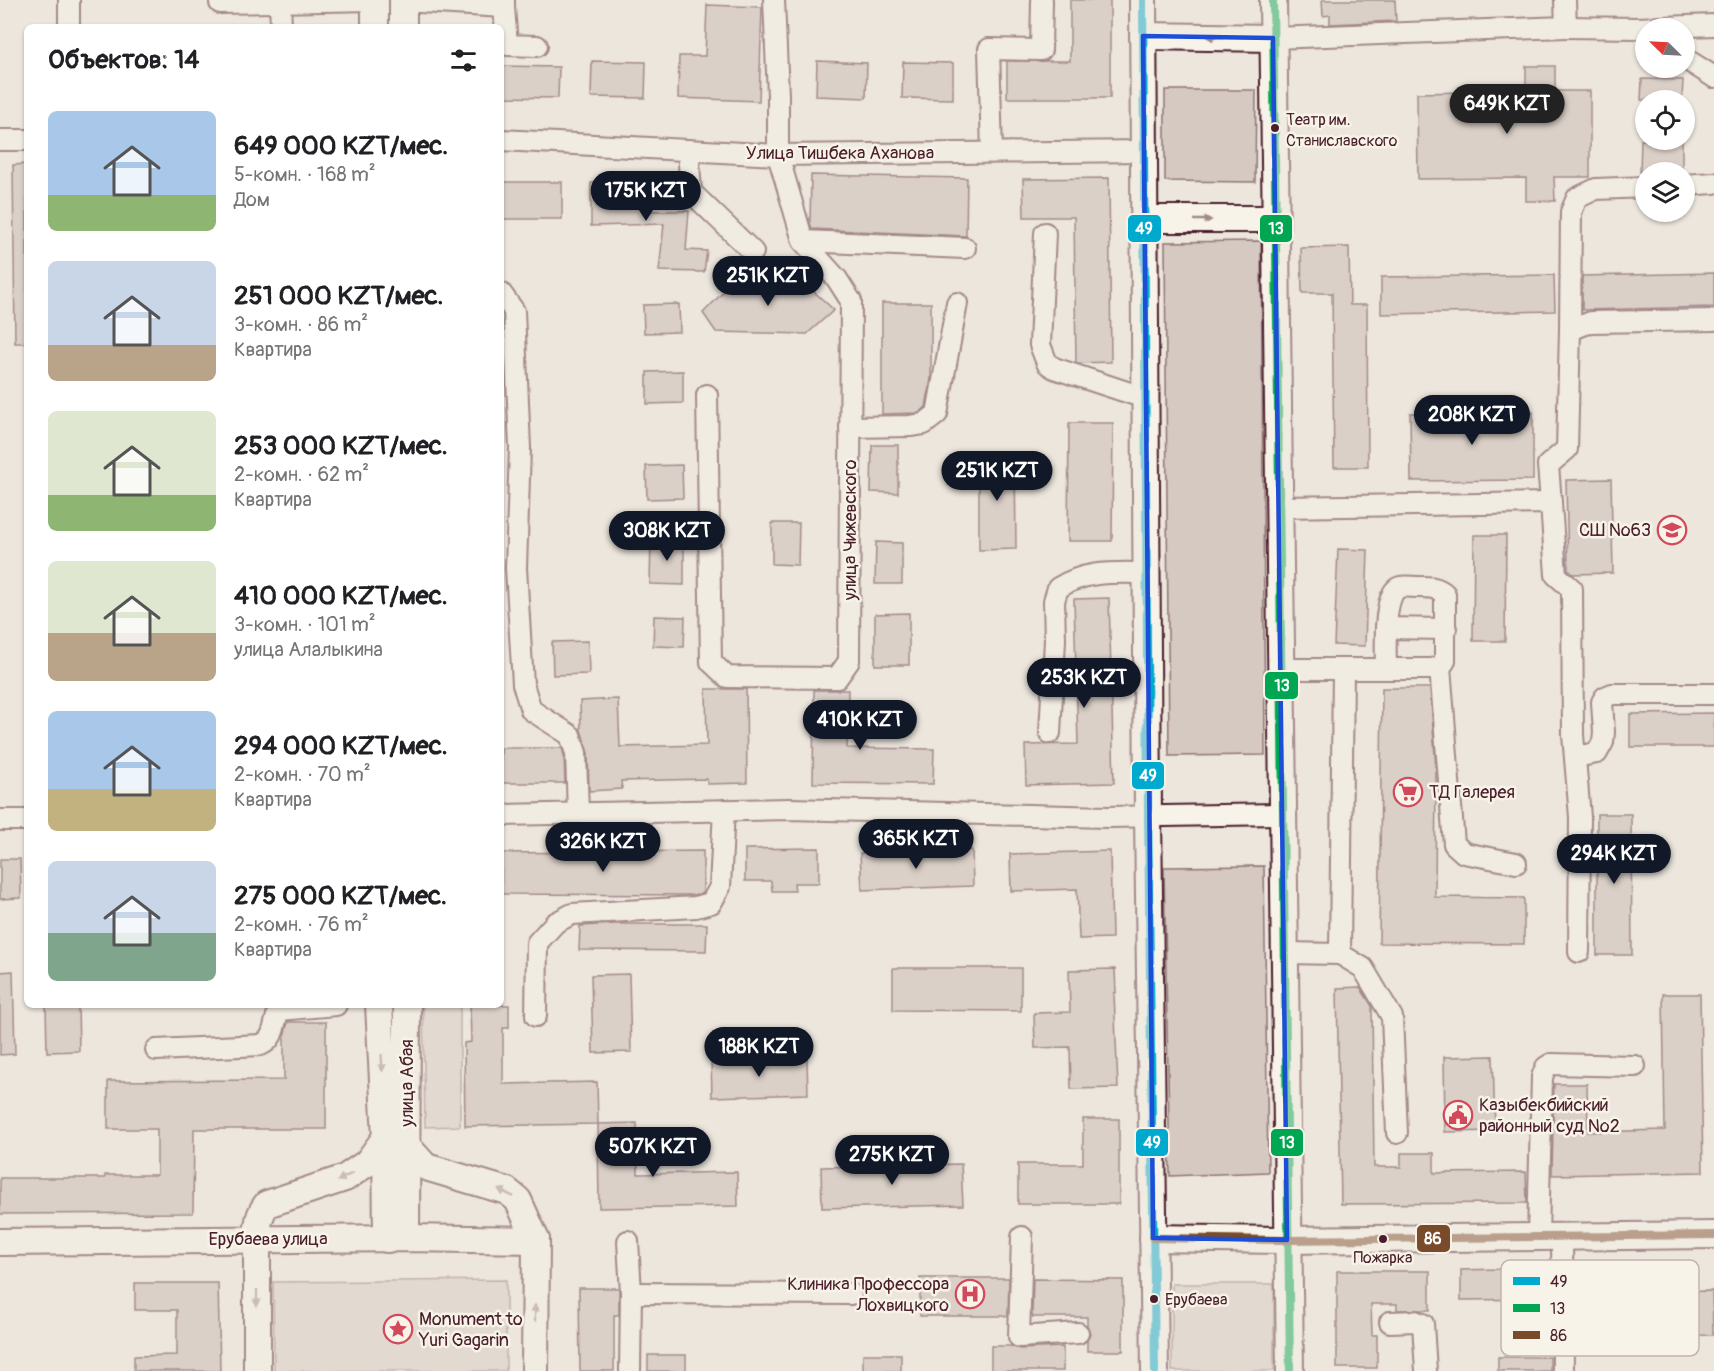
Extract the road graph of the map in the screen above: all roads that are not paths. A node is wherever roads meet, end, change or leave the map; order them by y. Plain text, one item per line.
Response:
1 (69, 0) edge
2 (375, 0) edge
3 (403, 0) edge
4 (774, 0) edge
5 (1042, 0) edge
6 (1143, 0) edge
7 (1273, 0) edge
8 (1565, 0) edge
9 (280, 1) edge
10 (220, 3) dead end
11 (504, 3) edge
12 (69, 24) edge
13 (282, 24) edge
14 (375, 24) edge
15 (403, 24) edge
16 (1714, 25) edge
17 (1566, 27) junction
18 (1695, 27) edge
19 (1635, 31) edge
20 (1143, 36) junction
21 (1273, 38) junction
22 (537, 46) dead end
23 (1695, 65) edge
24 (1714, 77) edge
25 (0, 140) edge
26 (24, 140) edge
27 (504, 140) edge
28 (688, 150) junction
29 (1144, 151) junction
30 (992, 152) junction
31 (778, 155) junction
32 (1714, 183) edge
33 (1695, 184) edge
34 (1635, 187) edge
35 (1144, 219) junction
36 (1275, 219) junction
37 (1045, 233) dead end
38 (803, 241) junction
39 (965, 248) dead end
40 (753, 252) dead end
41 (504, 296) edge
42 (957, 303) dead end
43 (1714, 320) edge
44 (1570, 330) junction
45 (707, 395) dead end
46 (1145, 398) junction
47 (850, 427) junction
48 (1551, 503) junction
49 (1279, 507) junction
50 (1147, 573) junction
51 (1386, 628) junction
52 (1446, 629) junction
53 (1440, 667) junction
54 (1281, 669) junction
55 (1343, 669) junction
56 (1386, 669) junction
57 (1714, 694) edge
58 (1050, 733) dead end
59 (1575, 757) junction
60 (724, 810) junction
61 (578, 813) junction
62 (1283, 814) junction
63 (504, 815) edge
64 (1148, 816) junction
65 (0, 820) edge
66 (24, 820) edge
67 (1516, 863) dead end
68 (1579, 952) dead end
69 (1285, 953) junction
70 (1340, 954) junction
71 (302, 1008) edge
72 (379, 1008) edge
73 (407, 1008) edge
74 (536, 1016) dead end
75 (156, 1050) dead end
76 (1635, 1066) dead end
77 (1397, 1133) dead end
78 (396, 1141) junction
79 (1714, 1235) edge
80 (1022, 1237) dead end
81 (1550, 1237) junction
82 (1153, 1238) junction
83 (257, 1239) junction
84 (397, 1239) junction
85 (536, 1240) junction
86 (1287, 1240) junction
87 (628, 1241) dead end
88 (0, 1242) edge
89 (1552, 1260) edge
90 (631, 1293) junction
91 (851, 1294) dead end
92 (1390, 1322) dead end
93 (1078, 1333) dead end
94 (1562, 1356) edge
95 (257, 1371) edge
96 (535, 1371) edge
97 (630, 1371) edge
98 (1155, 1371) edge
99 (1290, 1371) edge
100 (1426, 1371) edge
101 (1563, 1371) edge

1 - 12 street
2 - 9 street
2 - 14 main road
3 - 11 street
3 - 15 main road
4 - 31 street, улица Чижевского
5 - 30 street
6 - 20 main road
7 - 21 main road
8 - 17 street
9 - 10 street
9 - 13 street
11 - 22 street
16 - 18 street
17 - 19 street
17 - 21 street
21 -> 20 main road
20 - 29 main road
21 - 36 main road
23 - 24 street
25 - 26 street
27 - 28 street, Улица Тишбека Аханова
28 - 31 street, Улица Тишбека Аханова
28 - 40 street
29 - 30 street, Улица Тишбека Аханова
29 - 35 main road
30 - 31 street, Улица Тишбека Аханова
31 - 38 street, улица Чижевского
32 - 33 street
34 - 44 street
35 -> 36 main road
35 - 46 main road
36 - 49 main road
37 - 46 street
38 - 39 street
38 - 47 street, улица Чижевского
41 - 61 street
42 - 47 street
43 - 44 street
44 - 48 street
45 - 47 street, улица Чижевского
46 - 50 main road
48 - 49 street
48 - 59 street
49 - 54 main road
50 - 58 street
50 - 64 main road
51 - 52 street
51 - 52 street
51 - 56 street
52 - 53 street
53 - 56 street
53 - 67 street
54 - 55 street
54 - 62 main road
55 - 56 street
55 - 70 street
57 - 59 street
59 - 68 street
60 - 61 street
60 - 64 street
60 - 74 street
61 - 63 street
62 - 64 street
62 - 69 main road
64 - 82 main road
65 - 66 street
69 - 70 street
69 - 86 main road
70 - 77 street
71 - 75 street
72 -> 78 main road, улица Абая
73 - 78 main road, улица Абая
76 - 81 street
78 -> 83 main road, улица Абая
78 - 84 main road
85 -> 78 main road, улица Абая
79 - 81 main road
80 - 93 street
81 - 86 main road
81 - 89 street
82 - 86 main road
82 - 98 main road
83 - 84 main road, Ерубаева улица
83 - 88 main road, Ерубаева улица
83 -> 95 main road, улица Абая
84 - 85 main road, Ерубаева улица
96 -> 85 main road, улица Абая
86 - 99 main road
87 - 90 street
90 - 91 street
90 - 97 street
92 - 100 street
94 - 101 street

